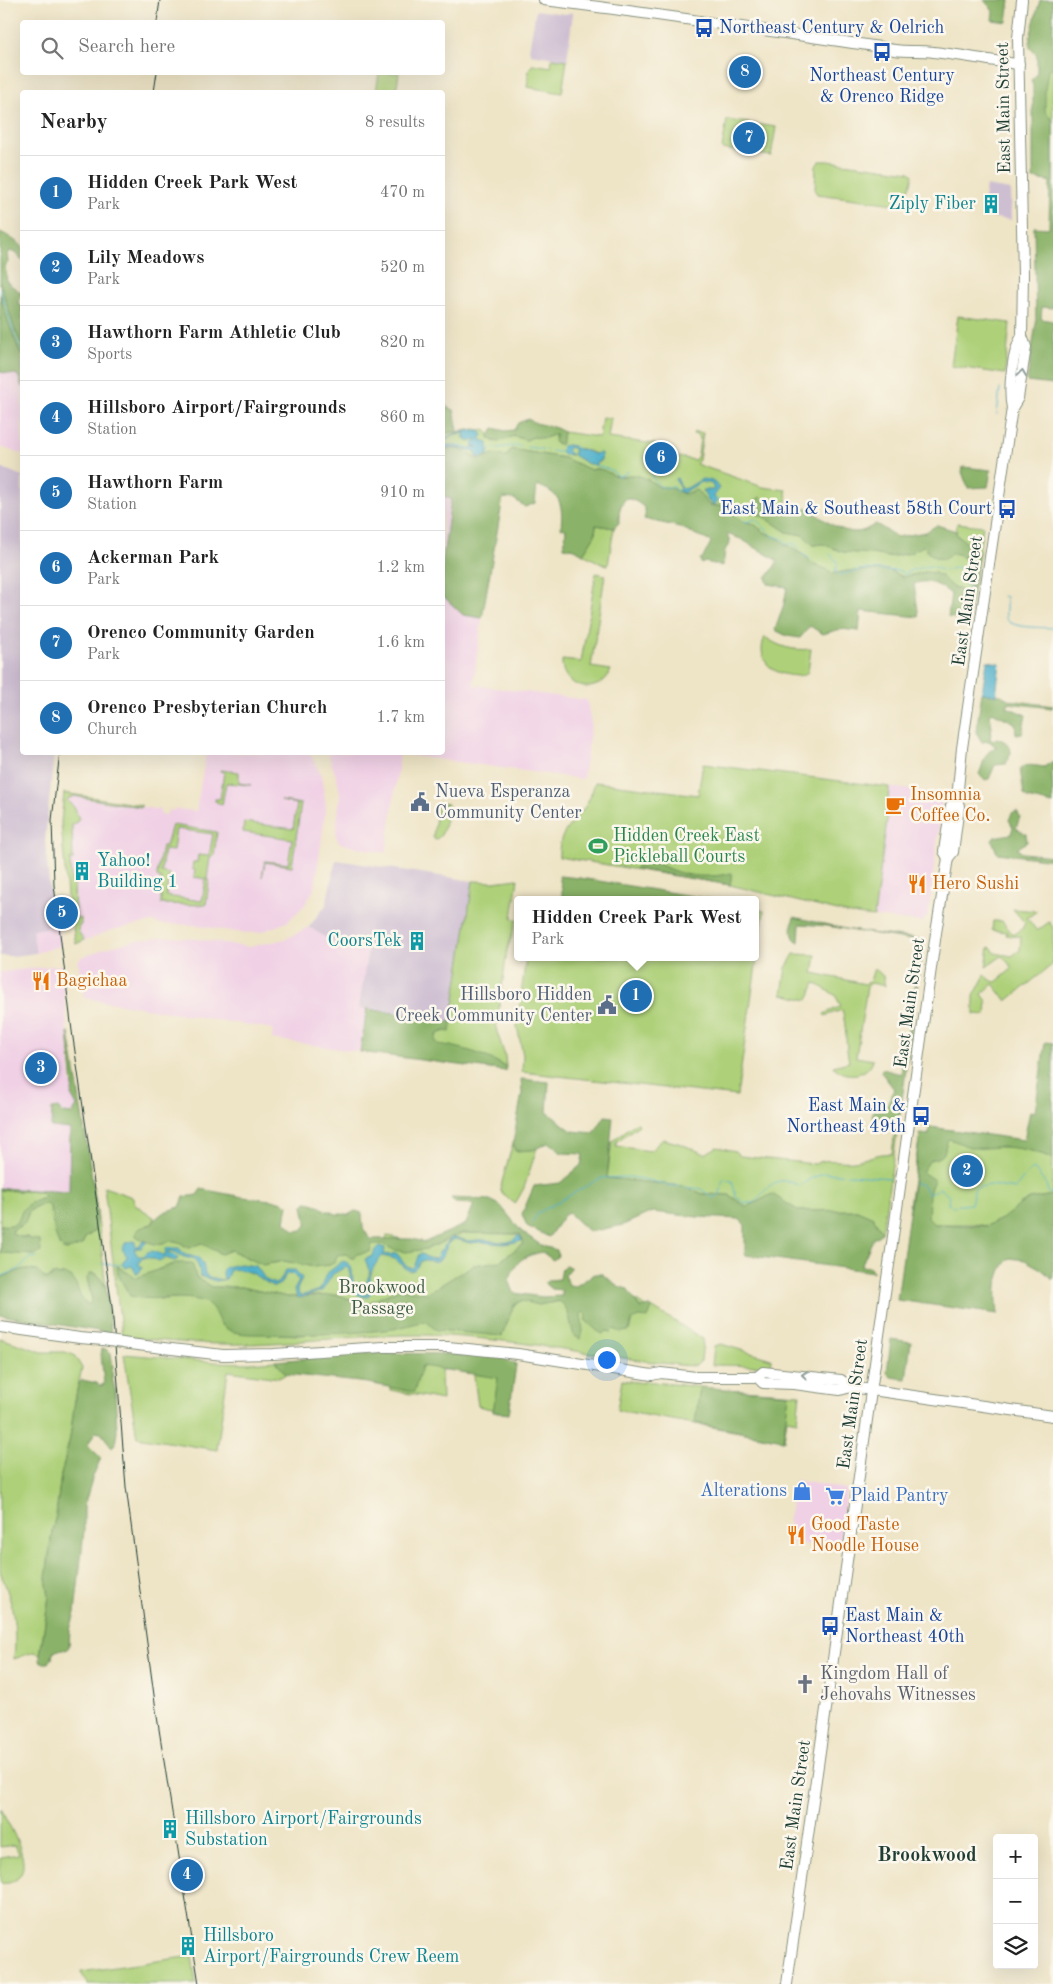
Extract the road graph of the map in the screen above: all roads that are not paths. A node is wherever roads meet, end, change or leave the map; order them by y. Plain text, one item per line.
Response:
1 (544, 0) edge
2 (1022, 0) edge
3 (1019, 64) junction
4 (0, 1321) edge
5 (0, 1327) edge
6 (89, 1338) junction
7 (871, 1390) junction
8 (1053, 1416) edge
9 (787, 1984) edge

1 - 3 main road
2 - 3 main road, East Main Street
3 - 7 main road, East Main Street
4 - 6 main road
5 - 6 main road
6 - 7 main road, bridge
7 - 8 main road
7 - 9 main road, East Main Street

